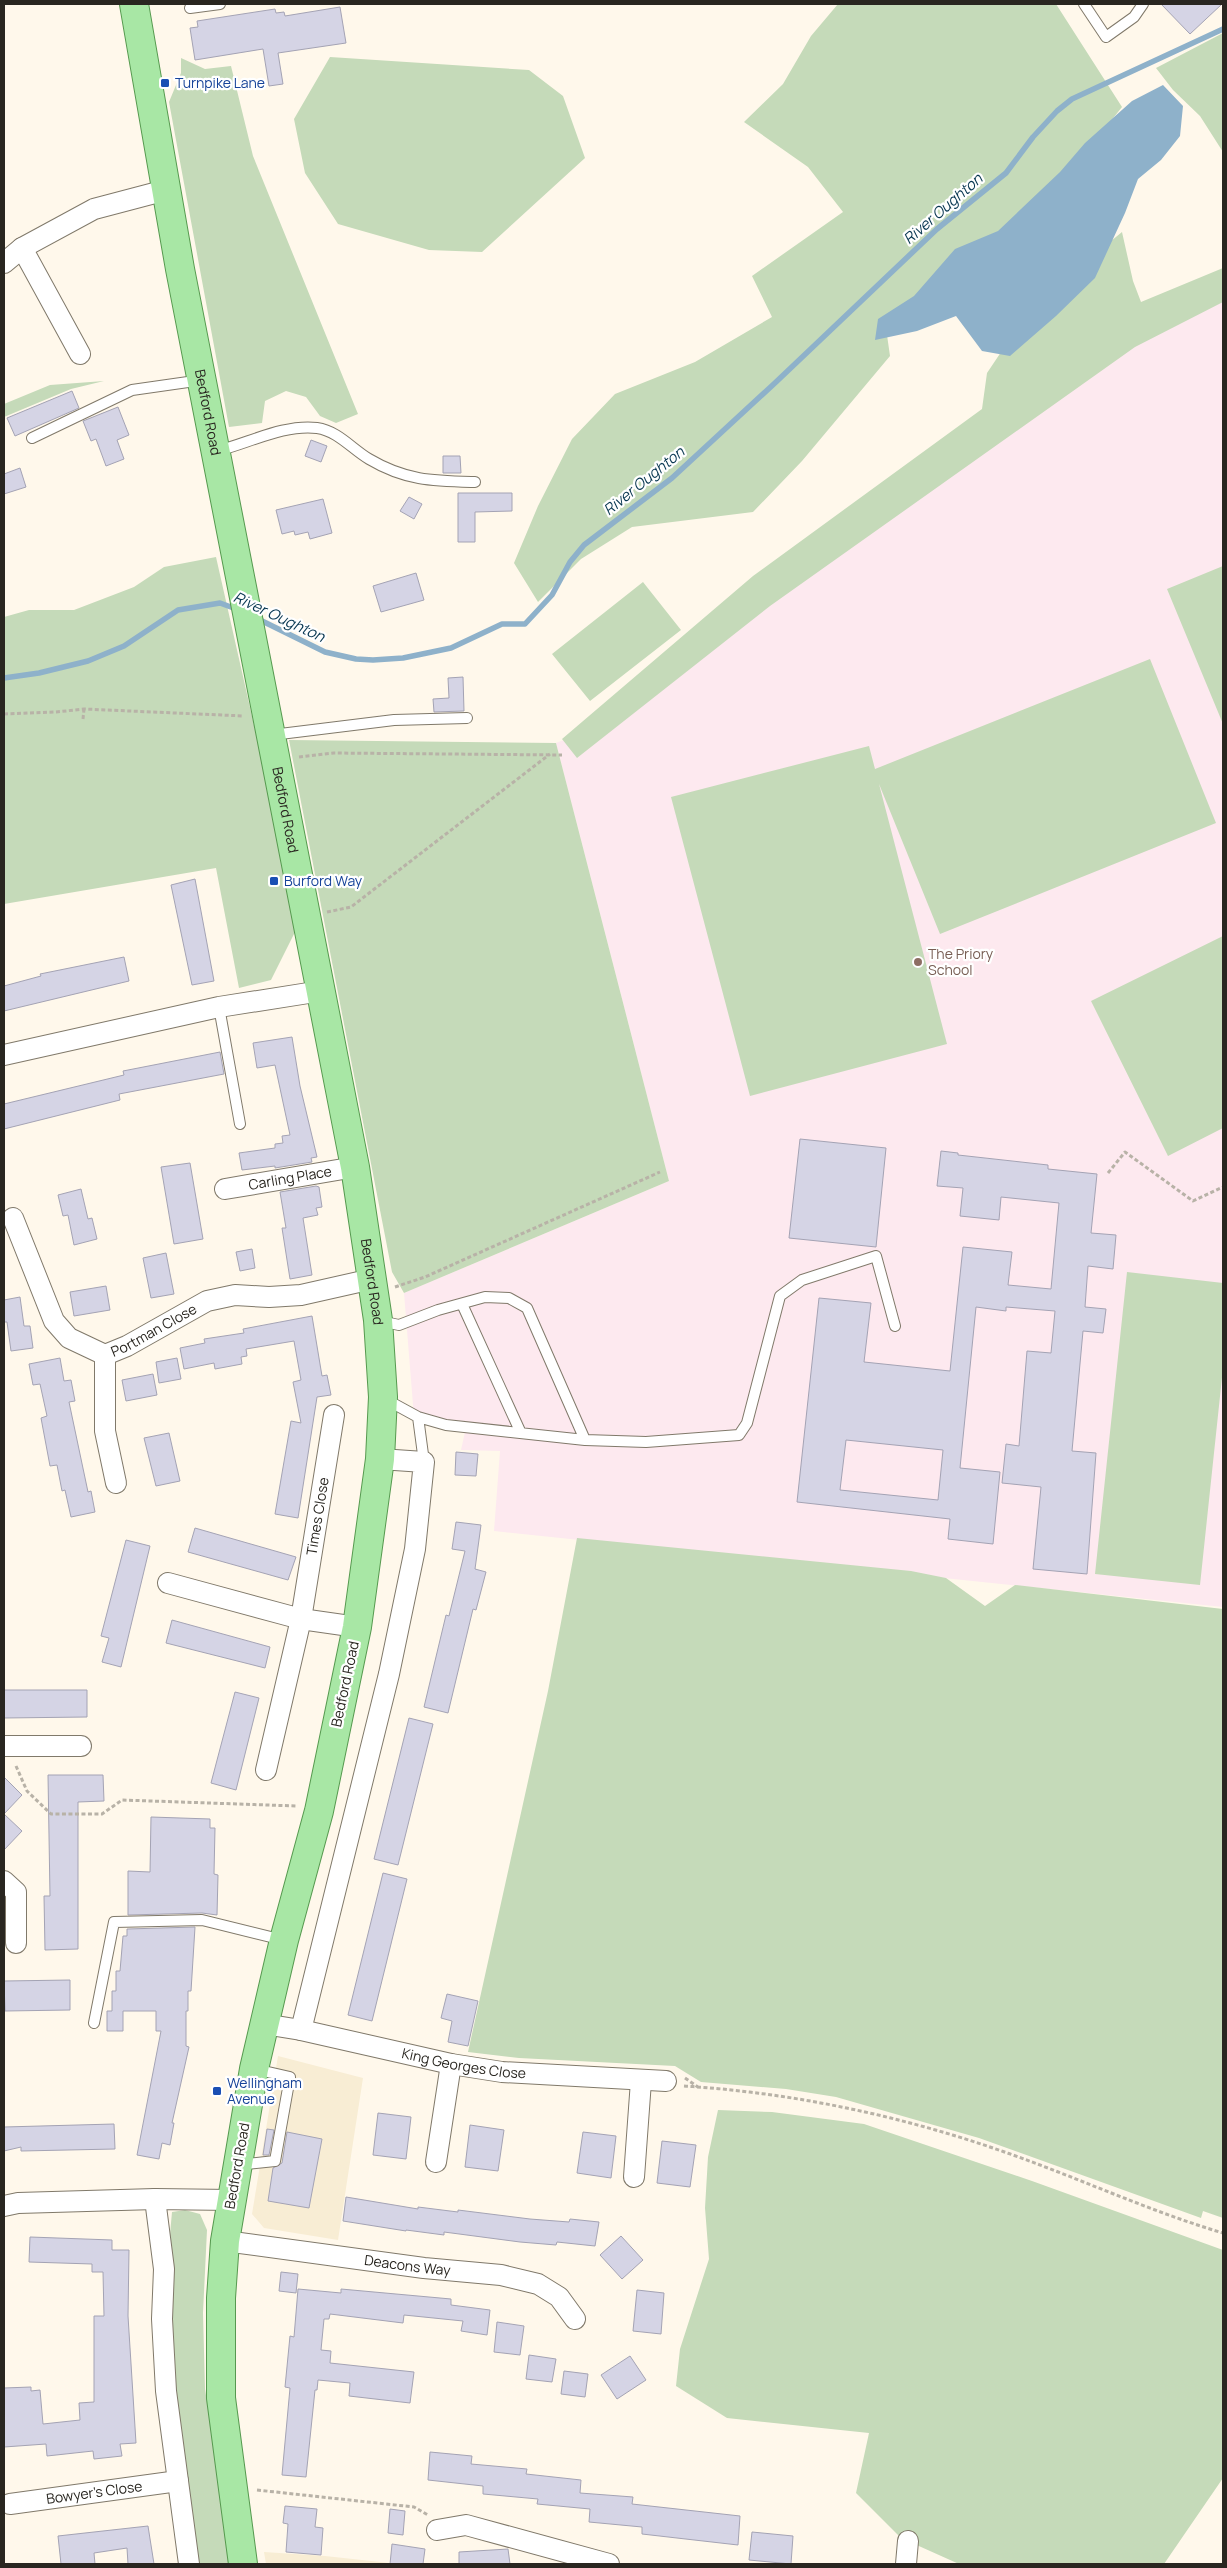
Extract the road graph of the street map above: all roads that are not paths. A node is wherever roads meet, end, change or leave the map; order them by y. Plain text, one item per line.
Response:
1 (134, 4) edge
2 (220, 4) edge
3 (1084, 4) edge
4 (1142, 4) edge
5 (190, 8) dead end
6 (166, 190) junction
7 (22, 248) junction
8 (4, 263) edge
9 (80, 354) dead end
10 (203, 380) junction
11 (32, 438) dead end
12 (217, 451) junction
13 (475, 482) dead end
14 (466, 718) dead end
15 (271, 737) junction
16 (321, 990) junction
17 (219, 1007) junction
18 (4, 1055) edge
19 (240, 1124) dead end
20 (355, 1167) junction
21 (225, 1190) dead end
22 (13, 1218) dead end
23 (375, 1298) junction
24 (462, 1304) junction
25 (895, 1326) dead end
26 (105, 1355) junction
27 (383, 1398) junction
28 (334, 1415) dead end
29 (418, 1417) junction
30 (520, 1432) junction
31 (585, 1440) junction
32 (380, 1459) junction
33 (424, 1462) junction
34 (116, 1483) dead end
35 (168, 1583) dead end
36 (301, 1619) junction
37 (357, 1628) junction
38 (81, 1746) dead end
39 (6, 1754) edge
40 (266, 1770) dead end
41 (4, 1880) edge
42 (284, 1940) junction
43 (16, 1943) dead end
44 (94, 2023) dead end
45 (264, 2024) junction
46 (301, 2030) junction
47 (450, 2064) junction
48 (254, 2069) junction
49 (641, 2081) junction
50 (666, 2081) road end
51 (436, 2162) dead end
52 (237, 2165) junction
53 (634, 2177) dead end
54 (155, 2199) junction
55 (231, 2200) junction
56 (4, 2206) edge
57 (225, 2241) junction
58 (575, 2319) dead end
59 (178, 2482) junction
60 (10, 2504) dead end
61 (437, 2530) road end
62 (908, 2541) dead end
63 (589, 2562) edge
64 (190, 2564) edge
65 (243, 2564) edge
66 (609, 2564) edge
67 (906, 2564) edge

1 - 6 main road, Bedford Road
2 - 5 lane
3 - 4 lane
6 - 7 street
6 - 10 main road, Bedford Road
7 - 8 street
7 - 9 street
10 - 11 lane
10 - 12 main road, Bedford Road
12 - 13 lane
12 - 15 main road, Bedford Road
14 - 15 lane
15 - 16 main road, Bedford Road
16 - 17 street
16 - 20 main road, Bedford Road
17 - 18 street
17 - 19 lane
20 - 21 street, Carling Place
20 - 23 main road, Bedford Road
22 - 26 street, Portman Close
23 - 24 lane
23 - 26 street, Portman Close
23 - 27 main road, Bedford Road
24 - 30 lane
24 - 31 lane
25 - 31 lane
26 - 34 street
27 - 29 lane
27 - 32 main road, Bedford Road
28 - 36 street, Times Close
29 - 30 lane
29 - 33 lane
30 - 31 lane
32 - 33 street
32 - 37 main road, Bedford Road
33 - 46 street
35 - 36 street
36 - 37 street
36 - 40 street, Times Close
37 - 42 main road, Bedford Road
38 - 39 street
41 - 43 street
42 - 44 lane
42 - 45 main road, Bedford Road
45 - 46 street, King Georges Close
45 - 48 main road, Bedford Road
46 - 47 street, King Georges Close
47 - 49 street, King Georges Close
47 - 51 street
48 - 52 main road, Bedford Road
48 - 52 lane
49 - 50 street, King Georges Close
49 - 53 street
52 - 55 main road, Bedford Road
54 - 55 street
54 - 56 street
54 - 59 street
55 - 57 main road, Bedford Road
57 - 58 street, Deacons Way
57 - 65 main road, Bedford Road
59 - 60 street, Bowyer's Close
59 - 64 street
61 - 63 street
62 - 67 street
63 - 66 street

